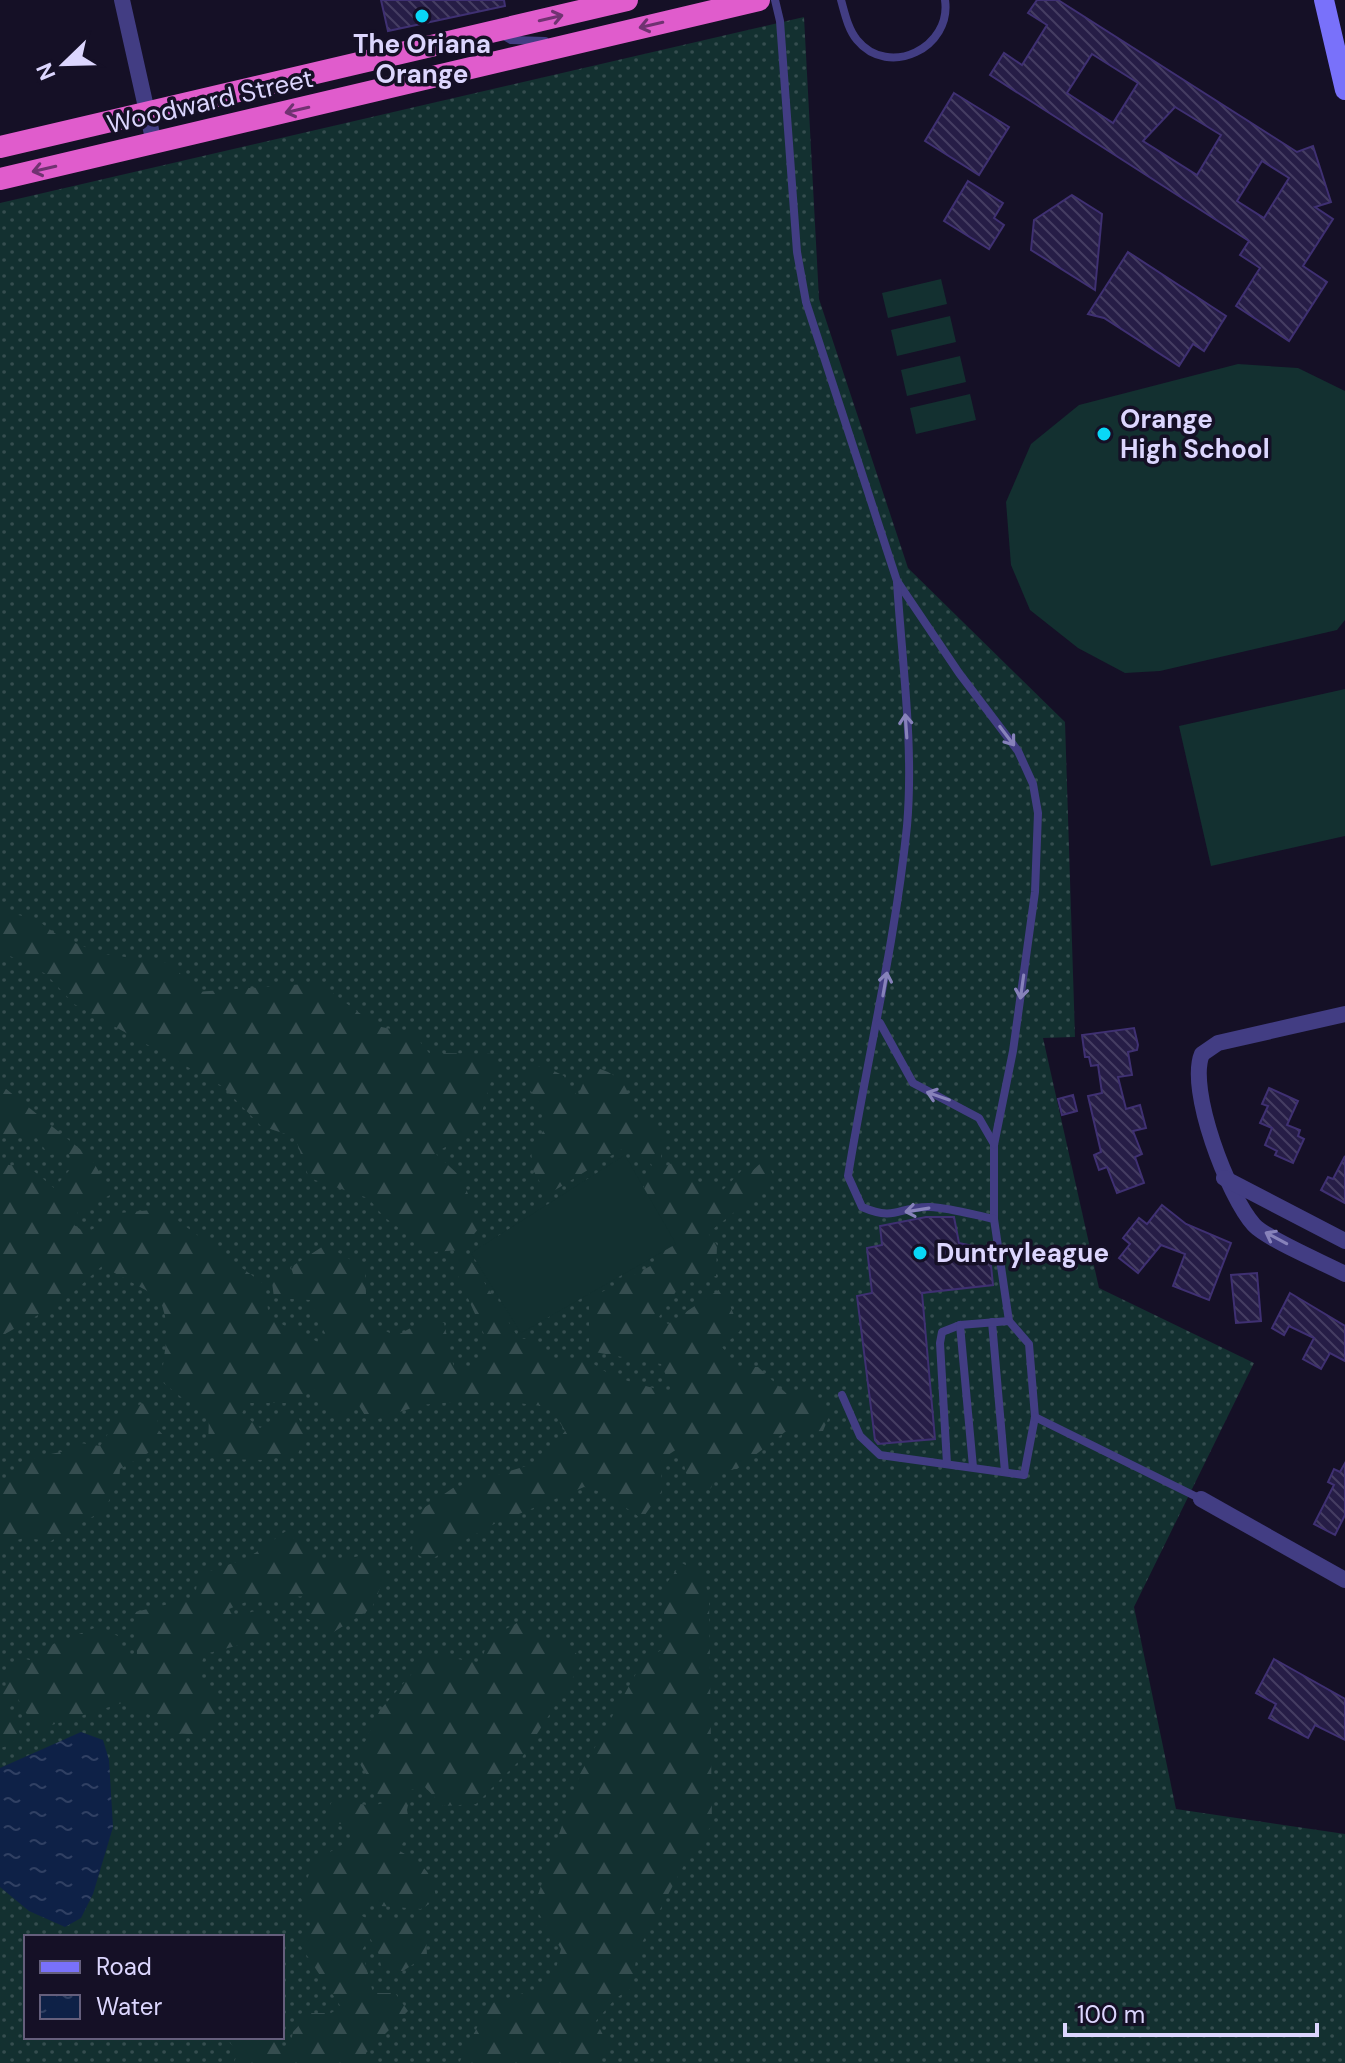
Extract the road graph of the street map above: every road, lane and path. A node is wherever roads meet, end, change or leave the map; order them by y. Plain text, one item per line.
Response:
1 (122, 0) edge
2 (627, 0) edge
3 (759, 0) edge
4 (775, 0) edge
5 (841, 0) edge
6 (945, 0) edge
7 (1324, 0) edge
8 (498, 30) junction
9 (590, 39) junction
10 (1345, 90) edge
11 (148, 113) junction
12 (154, 143) junction
13 (0, 147) edge
14 (0, 179) edge
15 (897, 581) junction
16 (1345, 1014) edge
17 (879, 1019) junction
18 (994, 1145) junction
19 (1223, 1177) junction
20 (994, 1219) junction
21 (1345, 1241) edge
22 (1345, 1274) edge
23 (1009, 1321) junction
24 (992, 1322) junction
25 (960, 1325) junction
26 (842, 1395) dead end
27 (1035, 1417) junction
28 (947, 1464) junction
29 (973, 1467) junction
30 (1005, 1472) junction
31 (1201, 1499) joint
32 (1345, 1580) edge

1 - 11 street
8 -> 2 highway, Woodward Street
3 -> 9 highway, Woodward Street
4 - 15 lane
5 - 6 lane
7 - 10 main road
8 - 9 lane
8 - 11 highway, Woodward Street
9 -> 12 highway, Woodward Street
11 - 12 street
11 - 13 highway, Woodward Street
12 -> 14 highway, Woodward Street
17 -> 15 lane
15 -> 18 lane
16 - 19 street
18 -> 17 lane
20 -> 17 lane
18 - 20 lane
19 - 21 street
22 -> 19 street
20 - 23 lane
23 - 24 lane
23 - 27 lane
24 - 25 lane
24 - 30 lane
25 - 28 lane
25 - 29 lane
26 - 28 lane
27 - 30 lane
27 - 31 lane
28 - 29 lane
29 - 30 lane
31 - 32 street

